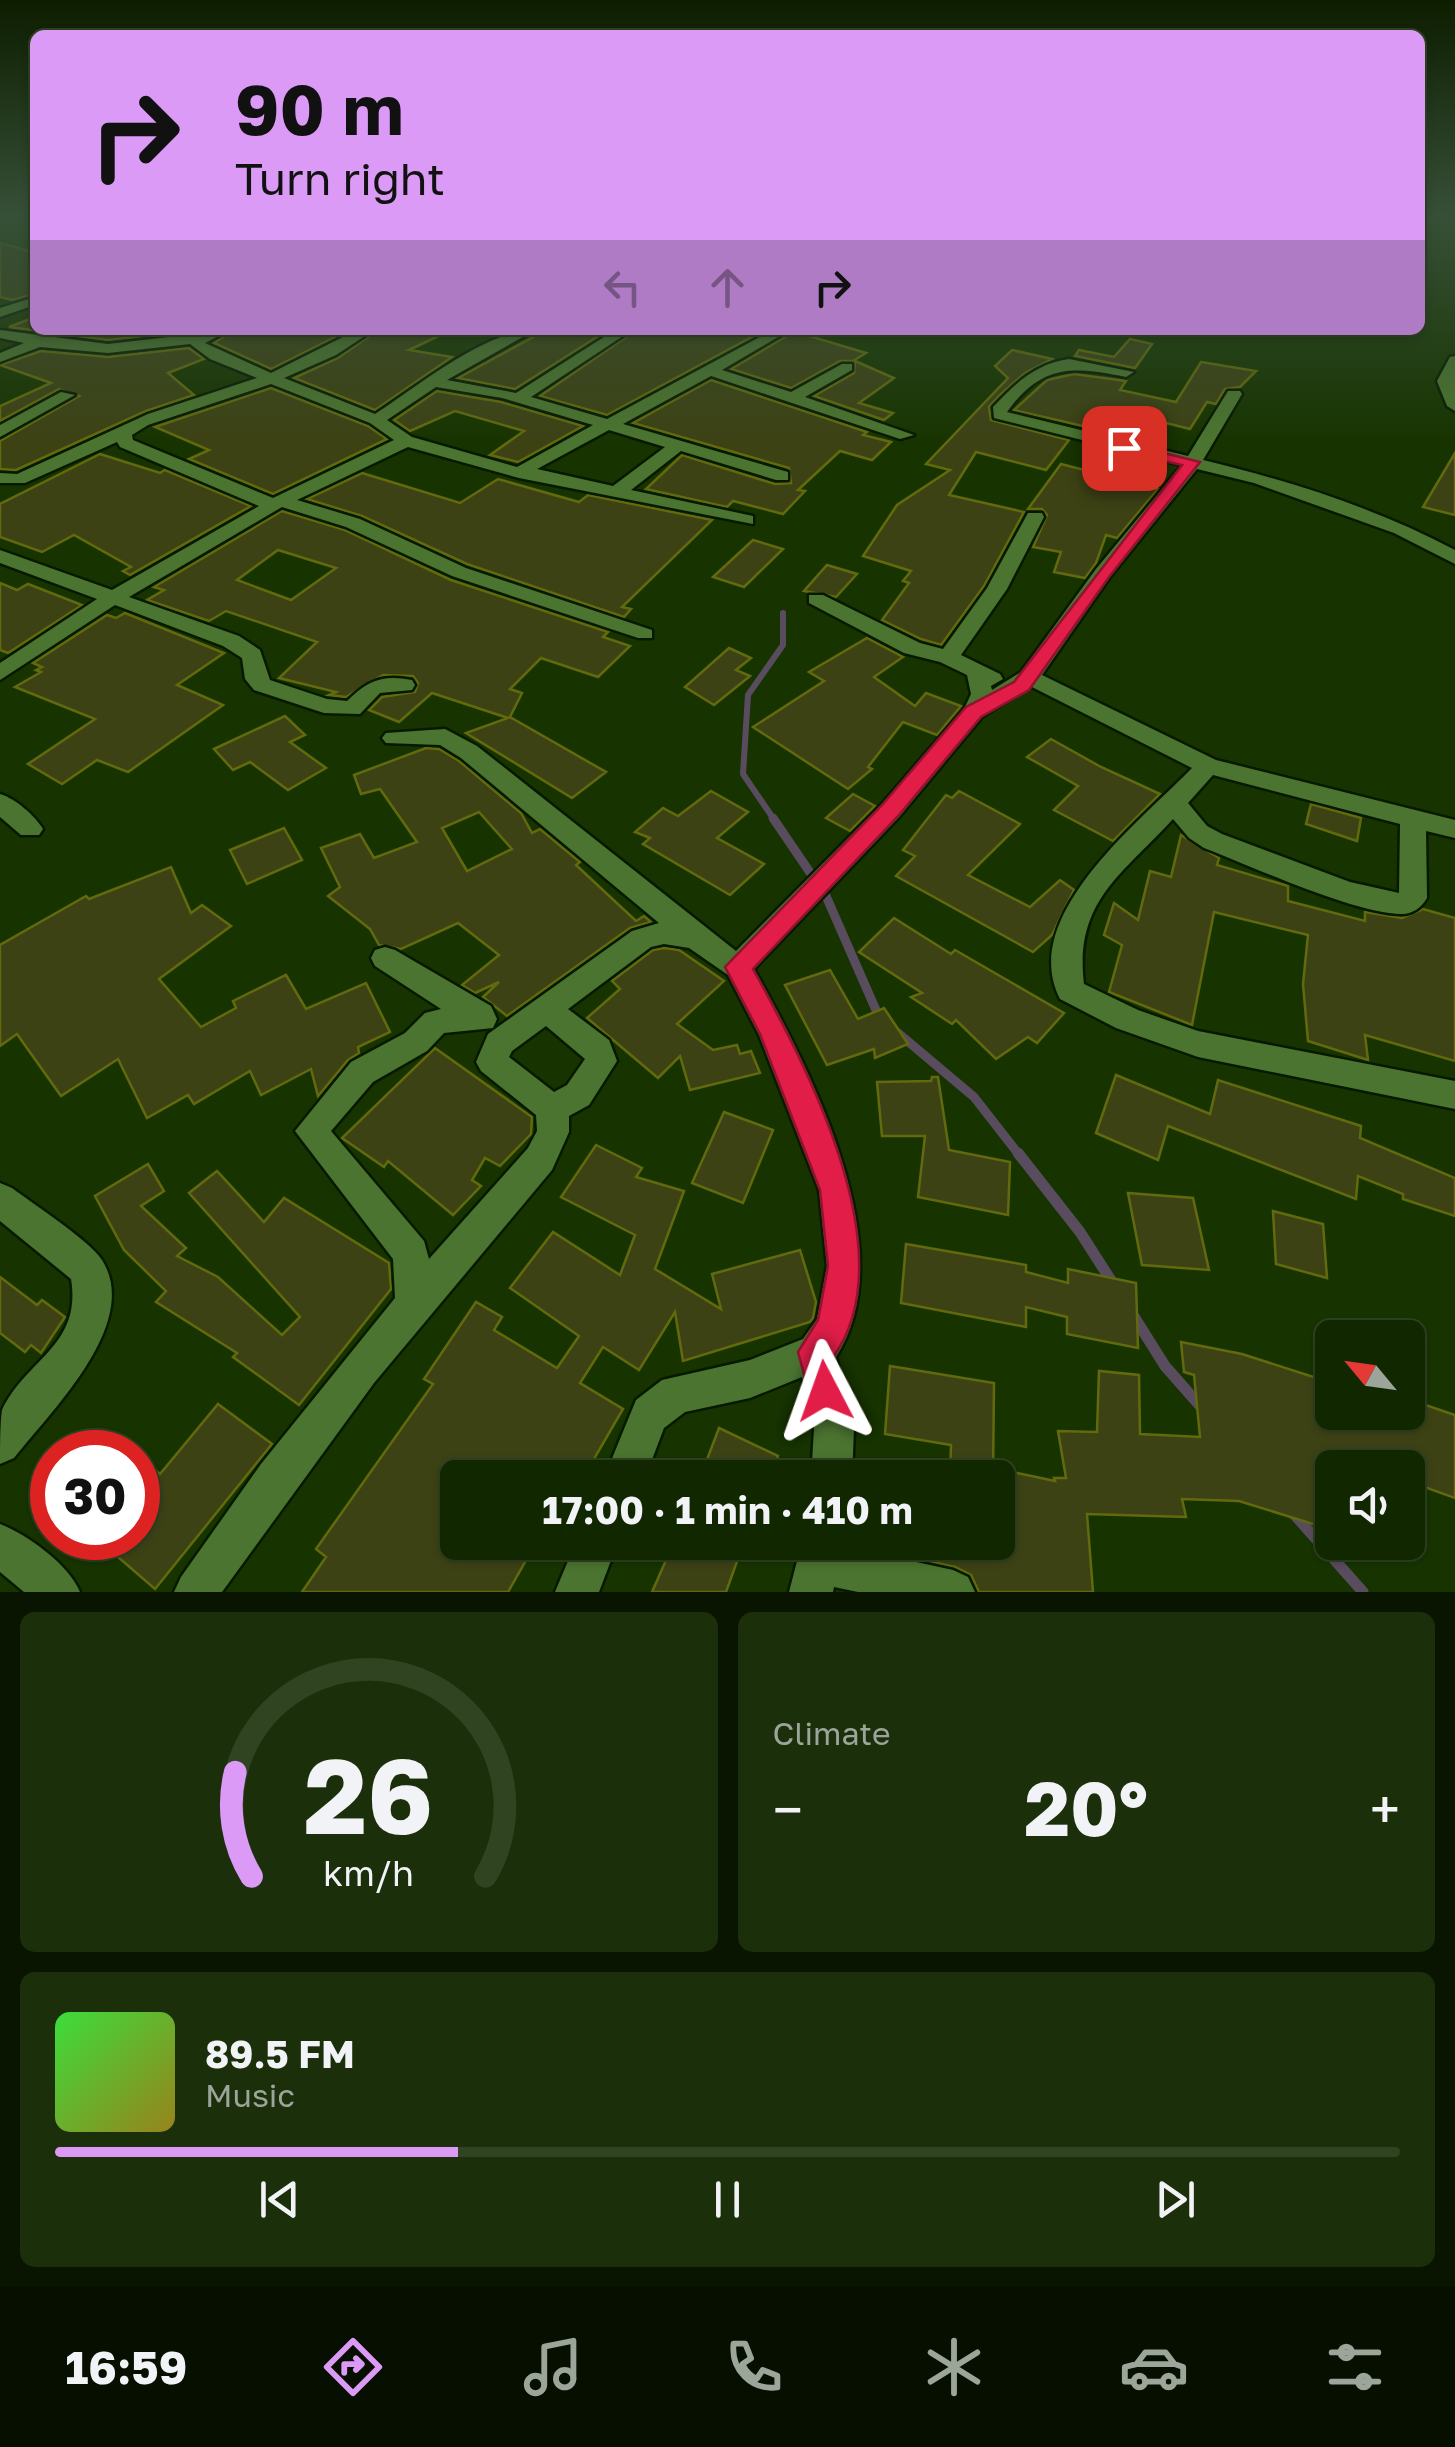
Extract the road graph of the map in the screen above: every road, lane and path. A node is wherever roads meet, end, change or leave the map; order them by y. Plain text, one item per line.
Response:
1 (30, 303) edge
2 (0, 313) edge
3 (0, 334) edge
4 (211, 335) edge
5 (360, 335) edge
6 (518, 335) edge
7 (618, 335) edge
8 (773, 335) edge
9 (199, 340) junction
10 (39, 342) junction
11 (0, 358) edge
12 (1455, 360) edge
13 (847, 367) dead end
14 (711, 371) junction
15 (1126, 372) dead end
16 (268, 377) junction
17 (437, 382) junction
18 (1234, 394) dead end
19 (67, 396) dead end
20 (795, 396) junction
21 (518, 398) junction
22 (1455, 406) edge
23 (376, 420) junction
24 (605, 424) junction
25 (0, 432) edge
26 (123, 433) junction
27 (906, 436) dead end
28 (406, 442) junction
29 (677, 446) junction
30 (1192, 462) junction
31 (526, 472) junction
32 (782, 476) dead end
33 (0, 478) edge
34 (619, 490) junction
35 (276, 503) junction
36 (1034, 517) dead end
37 (746, 520) dead end
38 (0, 556) edge
39 (1455, 558) edge
40 (816, 599) dead end
41 (109, 600) junction
42 (645, 634) dead end
43 (948, 657) junction
44 (1, 671) edge
45 (978, 675) junction
46 (1025, 682) junction
47 (404, 685) dead end
48 (974, 712) junction
49 (394, 738) dead end
50 (1208, 766) junction
51 (0, 803) edge
52 (1173, 803) junction
53 (1412, 818) junction
54 (30, 829) dead end
55 (1455, 829) edge
56 (696, 938) junction
57 (385, 958) dead end
58 (738, 967) junction
59 (546, 1009) junction
60 (480, 1016) junction
61 (499, 1043) junction
62 (1455, 1095) edge
63 (552, 1109) junction
64 (0, 1199) edge
65 (414, 1301) junction
66 (816, 1352) junction
67 (0, 1444) edge
68 (631, 1460) edge
69 (833, 1460) edge
70 (0, 1545) edge
71 (590, 1560) edge
72 (818, 1568) edge
73 (207, 1588) edge
74 (58, 1592) edge
75 (577, 1592) edge
76 (953, 1592) edge

1 - 2 street
3 - 10 street
4 - 9 street
5 - 16 street
6 - 17 street
7 - 21 street
8 - 14 street
9 - 10 street
9 - 16 street
10 - 11 street
12 - 22 street
13 - 20 street
14 - 20 street
14 - 24 street
15 - 30 street
16 - 23 street
16 - 26 street
17 - 21 street
17 - 23 street
18 - 30 street
19 - 25 street
20 - 27 street
21 - 24 street
23 - 28 street
24 - 29 street
24 - 31 street
26 - 33 street
26 - 35 street
28 - 31 street
28 - 35 street
29 - 32 street
29 - 34 street
30 - 39 street
30 - 46 street
31 - 34 street
34 - 37 street
35 - 41 street
35 - 42 street
36 - 43 street
38 - 41 street
40 - 43 street
41 - 44 street
41 - 47 street
43 - 45 street
45 - 46 street
45 - 48 street
46 - 48 street
46 - 50 street
48 - 58 street
49 - 56 street
50 - 52 street
50 - 53 street
51 - 54 street
52 - 53 street
52 - 62 street
53 - 55 street
56 - 58 street
56 - 59 street
57 - 60 street
58 - 66 street
59 - 61 street
59 - 63 street
60 - 61 street
60 - 65 street
61 - 63 street
63 - 65 street
64 - 67 street
65 - 73 street
66 - 68 street
66 - 69 street
70 - 74 street
71 - 75 street
72 - 76 street

